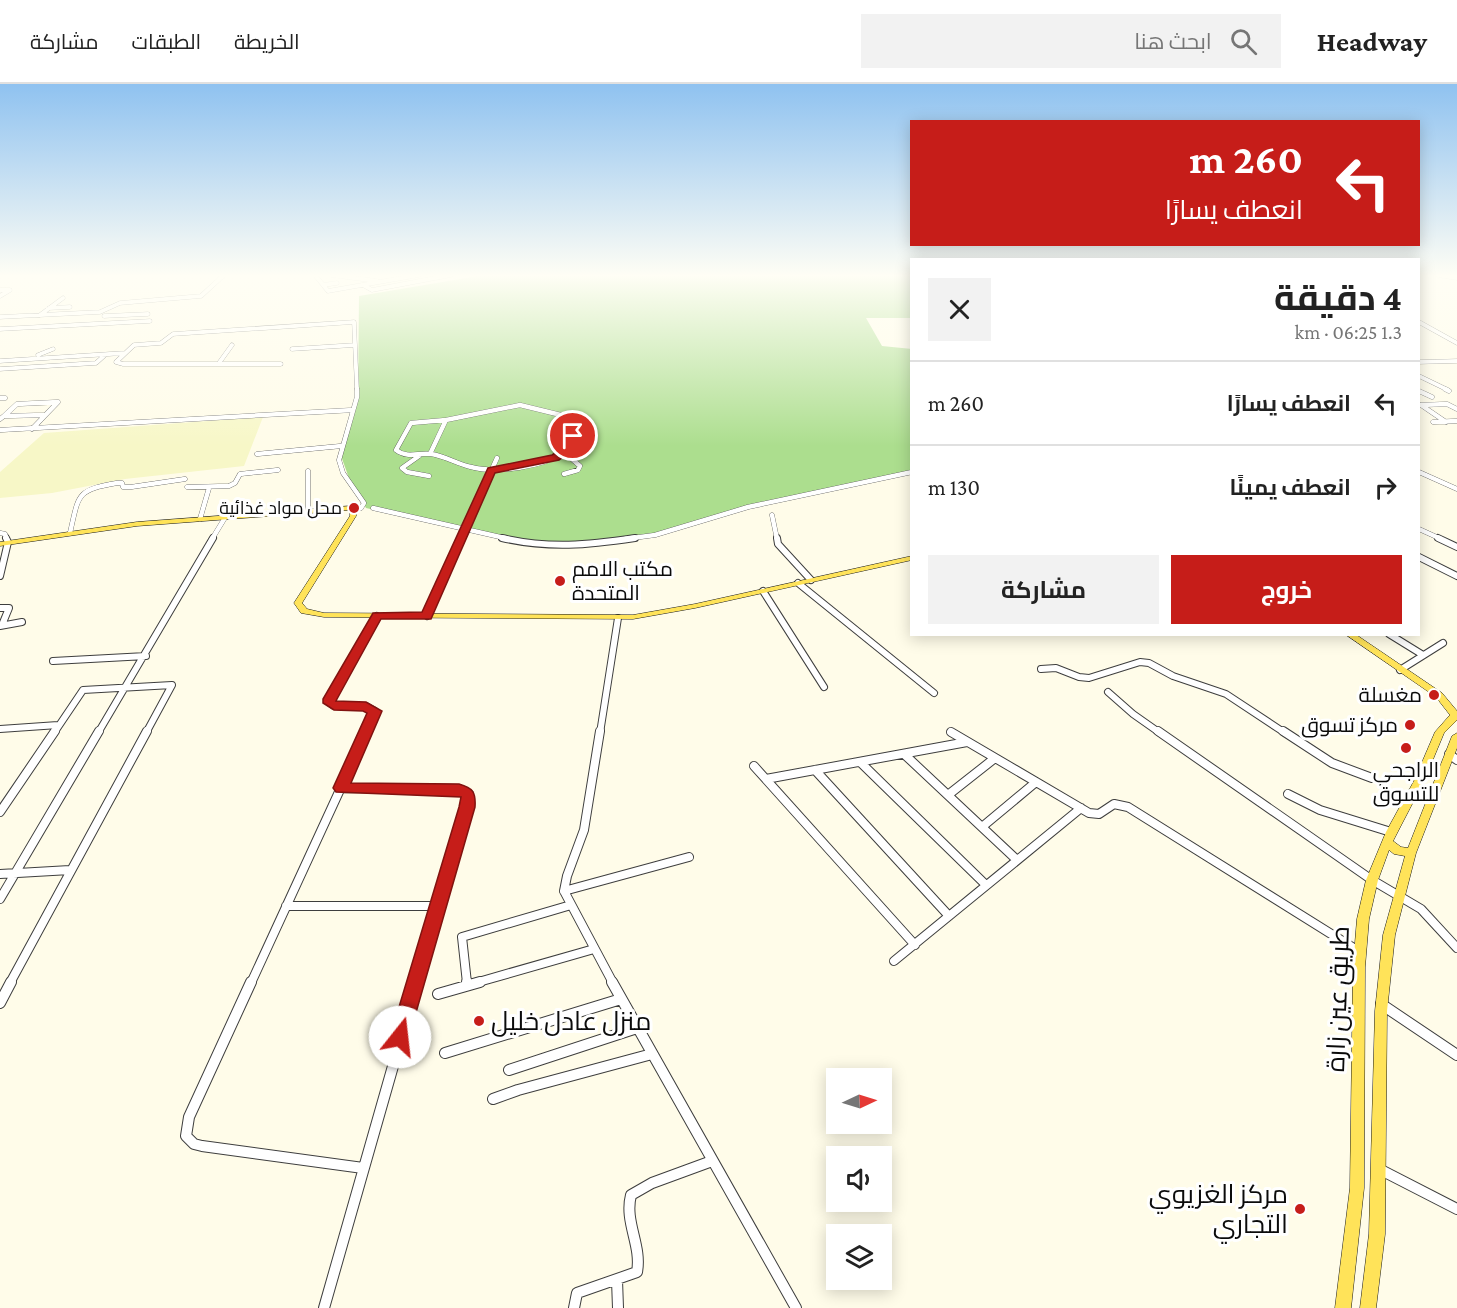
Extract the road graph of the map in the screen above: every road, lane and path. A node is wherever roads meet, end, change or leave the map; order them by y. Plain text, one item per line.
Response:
1 (199, 332) edge
2 (354, 332) edge
3 (1437, 332) edge
4 (1457, 343) edge
5 (232, 345) dead end
6 (355, 345) junction
7 (53, 349) dead end
8 (292, 349) dead end
9 (125, 353) junction
10 (105, 355) junction
11 (0, 359) edge
12 (38, 359) junction
13 (1457, 361) edge
14 (1420, 362) edge
15 (219, 363) junction
16 (281, 364) dead end
17 (30, 367) junction
18 (0, 369) edge
19 (1420, 376) edge
20 (1420, 391) edge
21 (1449, 391) dead end
22 (1432, 397) dead end
23 (1420, 404) edge
24 (1457, 409) edge
25 (353, 410) junction
26 (45, 415) junction
27 (2, 418) edge
28 (446, 420) junction
29 (1457, 421) edge
30 (1433, 422) dead end
31 (1446, 422) junction
32 (32, 429) junction
33 (49, 429) junction
34 (0, 431) edge
35 (341, 446) junction
36 (565, 453) junction
37 (257, 454) dead end
38 (430, 454) junction
39 (421, 456) junction
40 (497, 458) dead end
41 (278, 470) dead end
42 (491, 470) junction
43 (308, 471) dead end
44 (910, 472) edge
45 (1420, 472) edge
46 (564, 474) dead end
47 (429, 476) dead end
48 (185, 479) dead end
49 (187, 488) dead end
50 (209, 488) junction
51 (1457, 489) edge
52 (373, 508) dead end
53 (308, 510) junction
54 (354, 510) junction
55 (772, 515) dead end
56 (226, 516) junction
57 (200, 519) junction
58 (464, 530) junction
59 (1420, 530) edge
60 (0, 533) edge
61 (70, 533) junction
62 (4, 543) edge
63 (1457, 547) edge
64 (910, 558) edge
65 (1420, 558) edge
66 (0, 576) edge
67 (1457, 576) edge
68 (811, 580) junction
69 (798, 583) junction
70 (763, 591) junction
71 (0, 608) edge
72 (377, 616) junction
73 (427, 616) junction
74 (618, 618) junction
75 (22, 622) dead end
76 (1, 626) edge
77 (1352, 636) edge
78 (1392, 636) edge
79 (1443, 643) dead end
80 (1424, 655) junction
81 (146, 656) junction
82 (53, 661) dead end
83 (1041, 669) dead end
84 (1400, 670) junction
85 (127, 687) junction
86 (824, 687) dead end
87 (1108, 692) dead end
88 (934, 693) dead end
89 (1439, 695) junction
90 (1457, 701) edge
91 (1456, 714) edge
92 (58, 725) junction
93 (0, 729) edge
94 (951, 732) dead end
95 (1457, 736) edge
96 (967, 742) junction
97 (904, 754) junction
98 (1453, 757) edge
99 (995, 758) junction
100 (860, 762) junction
101 (754, 766) dead end
102 (814, 770) junction
103 (1372, 778) dead end
104 (766, 779) junction
105 (1036, 782) junction
106 (341, 788) junction
107 (1287, 794) dead end
108 (948, 795) junction
109 (1081, 808) junction
110 (1, 809) edge
111 (982, 827) junction
112 (1389, 837) junction
113 (1411, 853) junction
114 (688, 857) dead end
115 (1017, 860) junction
116 (70, 870) junction
117 (16, 873) junction
118 (0, 874) edge
119 (1372, 880) junction
120 (986, 885) junction
121 (564, 891) junction
122 (1398, 896) junction
123 (0, 899) edge
124 (571, 905) junction
125 (286, 906) junction
126 (437, 906) junction
127 (949, 916) junction
128 (915, 945) junction
129 (594, 948) junction
130 (1457, 948) edge
131 (1360, 952) junction
132 (894, 961) dead end
133 (467, 985) junction
134 (438, 994) dead end
135 (621, 999) junction
136 (0, 1003) edge
137 (1381, 1004) junction
138 (637, 1028) junction
139 (445, 1053) dead end
140 (652, 1054) junction
141 (1457, 1055) edge
142 (509, 1070) dead end
143 (493, 1099) dead end
144 (712, 1161) junction
145 (363, 1168) junction
146 (1378, 1169) junction
147 (1457, 1209) edge
148 (617, 1280) junction
149 (324, 1308) edge
150 (574, 1308) edge
151 (618, 1308) edge
152 (796, 1308) edge
153 (1343, 1308) edge
154 (1368, 1308) edge

1 - 9 street
2 - 6 street
3 - 4 street
5 - 15 street
6 - 8 street
6 - 25 street
7 - 11 street
9 - 10 street
9 - 15 street
10 - 12 street
10 - 17 street
11 - 12 street
12 - 17 street
13 - 14 street
15 - 16 street
17 - 18 street
19 - 21 street
20 - 22 street
23 - 24 street
23 - 31 street
25 - 33 street
25 - 35 street
26 - 27 street
26 - 27 street
26 - 32 street
28 - 36 street
28 - 38 street
28 - 39 street
29 - 31 street
30 - 31 street
32 - 33 street
32 - 34 street
33 - 34 street
35 - 37 street
35 - 54 street
36 - 42 street
36 - 46 street
38 - 39 street
38 - 42 street
39 - 47 street
40 - 42 street
41 - 50 street
42 - 58 street
43 - 53 street
44 - 58 street
45 - 51 street
48 - 61 street
49 - 50 street
50 - 57 street
52 - 58 street
53 - 54 main road
53 - 56 main road
54 - 72 main road
55 - 68 street
56 - 57 main road
56 - 81 street
57 - 61 main road
58 - 73 street
59 - 63 street
60 - 62 street
61 - 62 main road
62 - 66 street
64 - 68 main road
65 - 67 street
68 - 69 main road
69 - 70 main road
69 - 88 street
70 - 74 main road
70 - 86 street
71 - 76 street
72 - 73 main road
72 - 106 street
73 - 74 main road
74 - 121 street
75 - 76 street
77 - 84 main road
78 - 80 street
79 - 80 street
80 - 84 street
81 - 82 street
81 - 85 street
83 - 103 street
84 - 89 main road
85 - 92 street
85 - 116 street
85 - 117 street
87 - 119 street
89 - 90 main road
89 - 91 main road
91 - 112 main road, طريق عين زارة
92 - 93 street
92 - 110 street
94 - 96 street
95 - 98 main road, طريق عين زارة
96 - 97 street
96 - 99 street
97 - 100 street
97 - 108 street
98 - 113 main road, طريق عين زارة
99 - 105 street
99 - 108 street
100 - 102 street
100 - 120 street
101 - 104 street
102 - 104 street
102 - 127 street
104 - 128 street
105 - 109 street
105 - 111 street
106 - 125 street
106 - 126 street
107 - 112 street
108 - 111 street
109 - 115 street
109 - 131 street
111 - 115 street
112 - 113 main road
112 - 119 main road, طريق عين زارة
113 - 122 main road, طريق عين زارة
114 - 121 street
115 - 120 street
116 - 117 street
116 - 136 street
117 - 118 street
117 - 123 street
119 - 122 street
119 - 131 main road, طريق عين زارة
120 - 127 street
121 - 124 street
122 - 130 street
122 - 137 main road, طريق عين زارة
124 - 129 street
124 - 133 street
125 - 126 street
125 - 145 street
126 - 145 street
127 - 128 street
128 - 132 street
129 - 133 street
129 - 135 street
131 - 153 main road, طريق عين زارة
133 - 134 street
135 - 138 street
135 - 139 street
137 - 141 street
137 - 146 main road, طريق عين زارة
138 - 140 street
138 - 142 street
140 - 143 street
140 - 144 street
144 - 148 street
144 - 152 street
145 - 149 street
146 - 147 street
146 - 154 main road, طريق عين زارة
148 - 150 street
148 - 151 street

